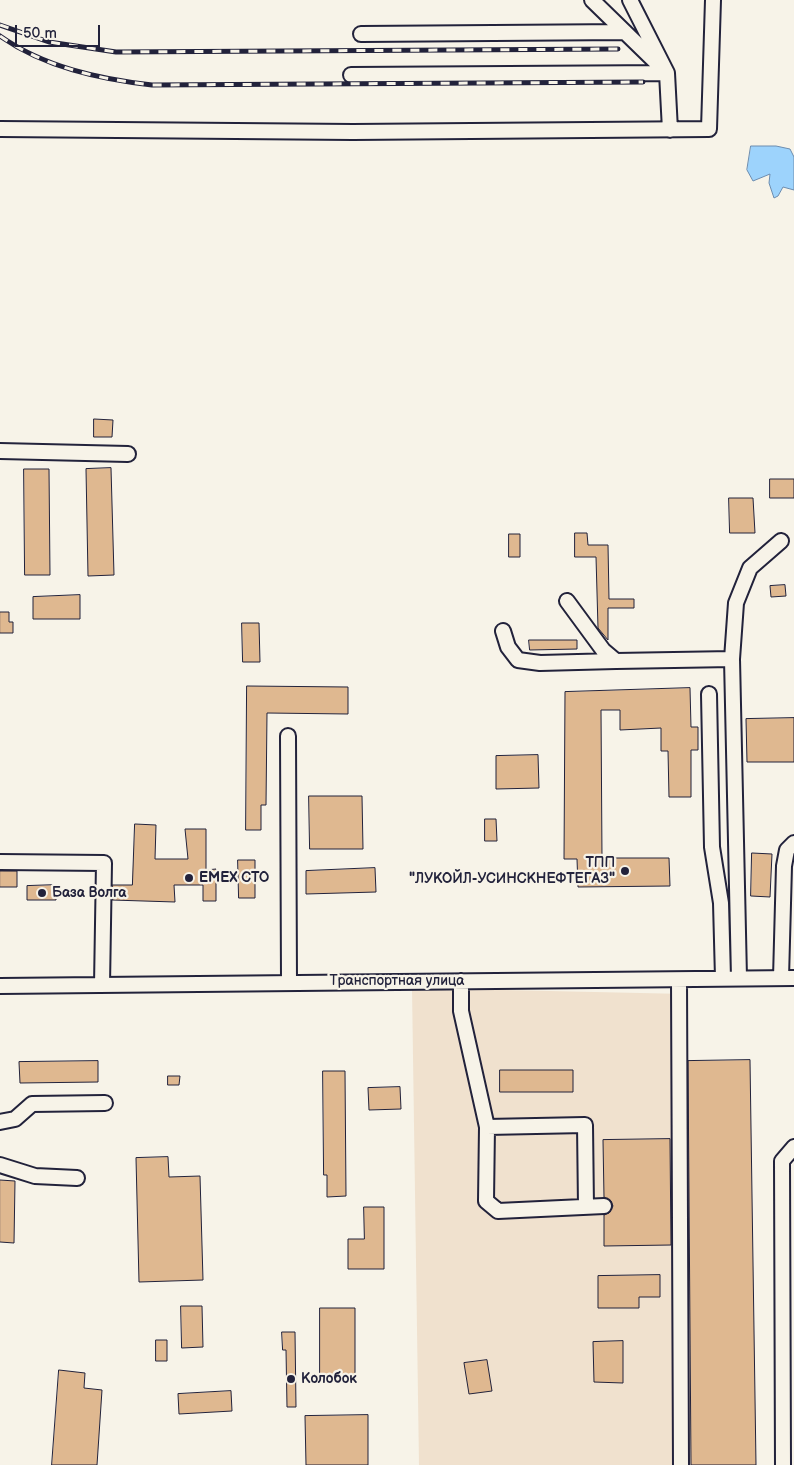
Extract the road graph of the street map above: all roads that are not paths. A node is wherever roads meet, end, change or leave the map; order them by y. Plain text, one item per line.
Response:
1 (592, 0) edge
2 (630, 0) edge
3 (713, 0) edge
4 (625, 32) junction
5 (361, 34) dead end
6 (667, 73) junction
7 (350, 75) dead end
8 (0, 129) edge
9 (670, 130) junction
10 (0, 451) edge
11 (128, 454) dead end
12 (781, 541) dead end
13 (567, 601) dead end
14 (503, 631) dead end
15 (732, 659) junction
16 (616, 661) junction
17 (709, 694) dead end
18 (288, 736) dead end
19 (794, 843) edge
20 (0, 862) edge
21 (723, 978) junction
22 (738, 978) junction
23 (787, 978) edge
24 (679, 980) junction
25 (461, 981) junction
26 (289, 982) junction
27 (102, 985) junction
28 (0, 986) edge
29 (105, 1103) dead end
30 (0, 1122) edge
31 (487, 1127) junction
32 (794, 1147) edge
33 (0, 1165) edge
34 (77, 1178) dead end
35 (604, 1206) dead end
36 (586, 1207) junction
37 (681, 1465) edge
38 (783, 1465) edge

1 - 4 street
2 - 6 street
3 - 9 street
4 - 5 street
4 - 6 street
6 - 7 street
6 - 9 street
8 - 9 street
10 - 11 street
12 - 15 street
13 - 16 street
14 - 16 street
15 - 16 street
15 - 22 street
17 - 21 street
18 - 26 street
19 - 23 street
20 - 27 street
21 - 22 street, Транспортная улица
21 - 24 street, Транспортная улица
22 - 23 street, Транспортная улица
24 - 25 street, Транспортная улица
24 - 37 street
25 - 26 street, Транспортная улица
25 - 31 street
26 - 27 street, Транспортная улица
27 - 28 street, Транспортная улица
29 - 30 street
31 - 36 street
31 - 36 street
32 - 38 street
33 - 34 street
35 - 36 street

